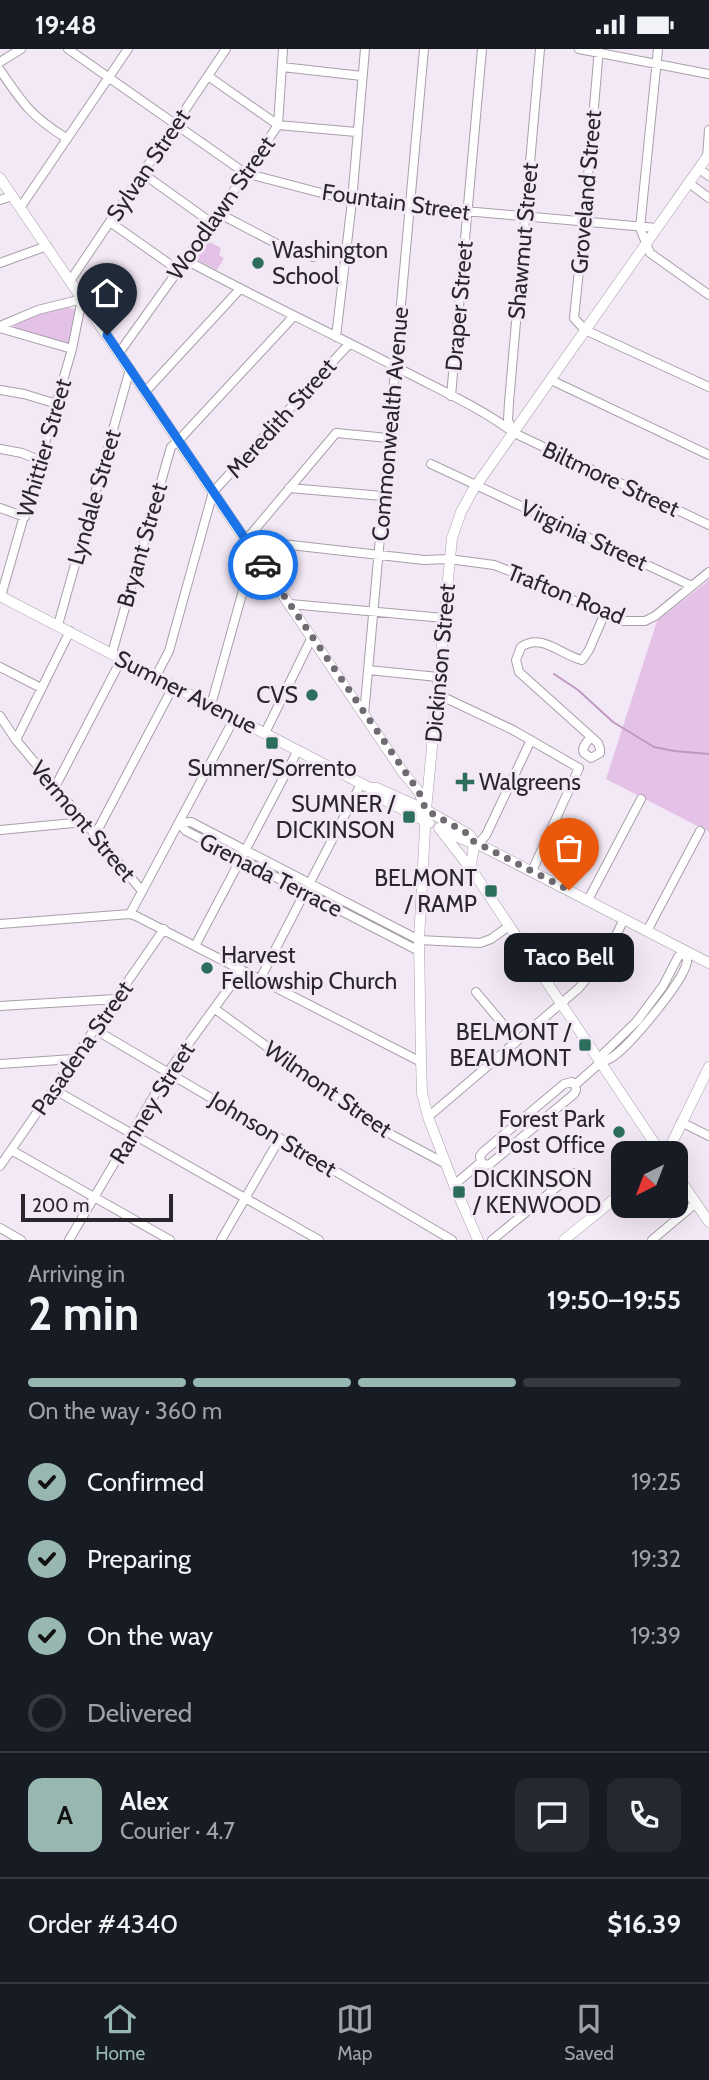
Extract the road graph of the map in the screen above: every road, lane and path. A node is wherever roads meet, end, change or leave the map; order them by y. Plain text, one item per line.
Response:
1 (21, 49) edge
2 (68, 49) edge
3 (128, 49) edge
4 (226, 49) edge
5 (282, 49) edge
6 (365, 49) edge
7 (424, 49) edge
8 (482, 49) edge
9 (540, 49) edge
10 (579, 49) edge
11 (658, 49) edge
12 (598, 51) edge
13 (0, 62) edge
14 (657, 64) junction
15 (282, 68) junction
16 (0, 70) edge
17 (709, 75) edge
18 (208, 76) junction
19 (362, 76) junction
20 (109, 77) junction
21 (175, 125) junction
22 (278, 125) junction
23 (709, 130) edge
24 (356, 132) junction
25 (66, 138) junction
26 (708, 156) edge
27 (699, 169) junction
28 (142, 173) junction
29 (245, 173) junction
30 (709, 176) edge
31 (0, 178) edge
32 (689, 183) junction
33 (12, 196) junction
34 (709, 198) edge
35 (0, 200) edge
36 (352, 201) junction
37 (411, 207) junction
38 (20, 208) junction
39 (467, 212) junction
40 (218, 213) junction
41 (525, 217) junction
42 (110, 222) junction
43 (584, 222) junction
44 (212, 223) junction
45 (640, 228) junction
46 (657, 228) junction
47 (645, 245) junction
48 (47, 246) junction
49 (313, 257) dead end
50 (186, 260) junction
51 (0, 263) edge
52 (178, 270) junction
53 (70, 281) junction
54 (240, 289) junction
55 (709, 295) edge
56 (82, 299) junction
57 (293, 317) junction
58 (0, 327) edge
59 (585, 330) junction
60 (336, 337) junction
61 (349, 344) junction
62 (72, 349) junction
63 (119, 352) junction
64 (395, 367) junction
65 (130, 369) junction
66 (551, 380) junction
67 (709, 387) edge
68 (0, 390) edge
69 (145, 392) junction
70 (451, 396) junction
71 (57, 404) junction
72 (514, 433) junction
73 (388, 438) junction
74 (178, 441) junction
75 (0, 449) edge
76 (709, 455) edge
77 (41, 461) junction
78 (431, 464) dead end
79 (476, 486) junction
80 (289, 488) junction
81 (213, 492) junction
82 (383, 496) junction
83 (0, 508) edge
84 (25, 517) junction
85 (709, 525) edge
86 (246, 540) junction
87 (254, 551) junction
88 (379, 555) junction
89 (449, 559) junction
90 (709, 572) edge
91 (692, 586) junction
92 (0, 596) edge
93 (290, 604) junction
94 (373, 612) junction
95 (604, 615) junction
96 (444, 618) junction
97 (58, 625) junction
98 (70, 631) junction
99 (312, 637) junction
100 (117, 656) junction
101 (0, 667) edge
102 (368, 670) junction
103 (156, 676) junction
104 (438, 677) junction
105 (173, 685) junction
106 (41, 688) junction
107 (437, 694) junction
108 (211, 705) junction
109 (364, 715) junction
110 (0, 716) edge
111 (234, 717) junction
112 (265, 733) junction
113 (592, 737) dead end
114 (16, 740) junction
115 (531, 740) junction
116 (298, 750) junction
117 (402, 771) junction
118 (366, 786) junction
119 (55, 787) junction
120 (641, 799) dead end
121 (398, 802) junction
122 (426, 810) junction
123 (84, 822) junction
124 (426, 822) junction
125 (179, 823) junction
126 (439, 828) junction
127 (0, 830) edge
128 (701, 831) dead end
129 (95, 835) junction
130 (475, 844) junction
131 (245, 850) junction
132 (462, 858) junction
133 (240, 860) junction
134 (532, 871) junction
135 (474, 873) junction
136 (309, 883) junction
137 (142, 891) junction
138 (305, 892) junction
139 (588, 900) junction
140 (130, 914) junction
141 (624, 919) junction
142 (0, 923) edge
143 (509, 926) junction
144 (164, 929) junction
145 (648, 931) junction
146 (195, 946) junction
147 (419, 946) junction
148 (686, 951) junction
149 (709, 963) edge
150 (242, 970) junction
151 (260, 979) junction
152 (476, 992) dead end
153 (116, 999) junction
154 (562, 1003) junction
155 (0, 1006) edge
156 (215, 1009) junction
157 (94, 1029) junction
158 (517, 1041) junction
159 (73, 1059) junction
160 (421, 1062) junction
161 (601, 1062) junction
162 (0, 1064) edge
163 (709, 1067) edge
164 (168, 1072) junction
165 (575, 1085) junction
166 (52, 1089) junction
167 (428, 1117) junction
168 (681, 1122) junction
169 (131, 1134) junction
170 (709, 1136) edge
171 (280, 1138) junction
172 (653, 1141) edge
173 (672, 1141) edge
174 (11, 1150) junction
175 (481, 1162) junction
176 (446, 1164) junction
177 (0, 1166) edge
178 (574, 1173) dead end
179 (454, 1185) junction
180 (688, 1191) edge
181 (94, 1196) junction
182 (245, 1199) junction
183 (611, 1202) edge
184 (696, 1203) junction
185 (709, 1222) edge
186 (0, 1228) edge
187 (21, 1240) edge
188 (69, 1240) edge
189 (170, 1240) edge
190 (222, 1240) edge
191 (318, 1240) edge
192 (452, 1240) edge
193 (478, 1240) edge
194 (492, 1240) edge
195 (564, 1240) edge
196 (652, 1240) edge

1 - 13 street
2 - 20 street, Fountain Street
3 - 20 street
4 - 18 street, Sylvan Street
5 - 15 street, Woodlawn Street
6 - 19 street
7 - 37 street, Commonwealth Avenue
8 - 39 street, Draper Street
9 - 41 street, Shawmut Street
10 - 12 street
11 - 14 street
12 - 14 street
12 - 43 street, Groveland Street
14 - 17 street
14 - 45 street
15 - 19 street
15 - 22 street, Woodlawn Street
16 - 25 street
18 - 21 street, Sylvan Street
18 - 22 street
19 - 24 street
20 - 21 street, Fountain Street
20 - 25 street
21 - 28 street, Sylvan Street
21 - 29 street, Fountain Street
22 - 24 street
22 - 29 street, Woodlawn Street
23 - 26 street
24 - 36 street
25 - 38 street
26 - 27 main road, Dickinson Street
27 - 30 street
27 - 32 main road, Dickinson Street
28 - 42 street, Sylvan Street
28 - 44 street
29 - 36 street, Fountain Street
29 - 40 street, Woodlawn Street
31 - 33 main road
32 - 34 street
32 - 46 main road, Dickinson Street
33 - 35 street
33 - 38 main road
36 - 37 street, Fountain Street
36 - 60 street
37 - 39 street, Fountain Street
37 - 64 street, Commonwealth Avenue
38 - 48 main road
39 - 41 street, Fountain Street
39 - 70 street, Draper Street
40 - 44 street, Woodlawn Street
40 - 49 street
41 - 43 street, Fountain Street
41 - 72 street, Shawmut Street
42 - 52 street
42 - 53 street, Sylvan Street
43 - 45 street, Fountain Street
43 - 59 street, Groveland Street
44 - 50 street, Woodlawn Street
45 - 46 street, Fountain Street
45 - 47 street
46 - 47 main road, Dickinson Street
47 - 55 street
47 - 59 main road, Dickinson Street
48 - 51 street
48 - 53 main road
50 - 52 street, Woodlawn Street
50 - 54 street, Biltmore Street
52 - 63 street, Woodlawn Street
53 - 56 main road
54 - 57 street, Biltmore Street
54 - 69 street
56 - 58 street
56 - 62 street, Whittier Street
56 - 63 main road
57 - 60 street, Biltmore Street
57 - 74 street, Bryant Street
58 - 62 street
59 - 66 main road, Dickinson Street
59 - 67 street
60 - 61 street, Biltmore Street
61 - 64 street, Biltmore Street
61 - 81 street, Meredith Street
62 - 71 street, Whittier Street
63 - 65 main road
64 - 70 street, Biltmore Street
64 - 73 street, Commonwealth Avenue
65 - 69 main road
65 - 97 street, Lyndale Street
66 - 72 main road, Dickinson Street
66 - 76 street
68 - 71 street
69 - 74 main road
70 - 72 street, Biltmore Street
71 - 77 street, Whittier Street
72 - 79 main road, Dickinson Street
72 - 85 street, Biltmore Street
73 - 80 street
73 - 82 street, Commonwealth Avenue
74 - 81 main road
74 - 100 street, Bryant Street
75 - 77 street
77 - 84 street, Whittier Street
78 - 79 street, Virginia Street
79 - 89 main road, Dickinson Street
79 - 91 street, Virginia Street
80 - 82 street
80 - 86 street
81 - 86 main road
81 - 103 street
82 - 88 street, Commonwealth Avenue
83 - 84 street
84 - 92 street, Whittier Street
86 - 87 main road
86 - 88 street, Trafton Road
87 - 93 main road
87 - 108 street
88 - 89 street, Trafton Road
88 - 94 street, Commonwealth Avenue
89 - 95 street, Trafton Road
89 - 96 main road, Dickinson Street
90 - 91 street, Trafton Road
91 - 95 street, Trafton Road
92 - 97 main road, Sumner Avenue
93 - 94 street
93 - 99 main road
94 - 96 street
94 - 102 street, Commonwealth Avenue
95 - 113 street
96 - 104 main road, Dickinson Street
97 - 98 main road, Sumner Avenue
98 - 100 main road, Sumner Avenue
98 - 106 street
99 - 109 main road
99 - 112 street
100 - 103 main road, Sumner Avenue
100 - 119 street, Bryant Street
101 - 106 street
102 - 104 street
102 - 109 street, Commonwealth Avenue
103 - 105 main road, Sumner Avenue
104 - 107 main road, Dickinson Street
105 - 108 main road, Sumner Avenue
105 - 129 street
106 - 114 street
107 - 115 street
107 - 122 main road, Dickinson Street
108 - 111 main road, Sumner Avenue
109 - 117 main road
110 - 114 street, Vermont Street
111 - 112 main road, Sumner Avenue
111 - 125 street
112 - 116 main road, Sumner Avenue
114 - 119 street, Vermont Street
115 - 130 street
115 - 134 street
116 - 118 main road, Sumner Avenue
116 - 131 street
117 - 121 main road
117 - 122 main road
118 - 121 main road, Sumner Avenue
118 - 136 street
119 - 123 street, Vermont Street
120 - 139 street
121 - 122 main road, Sumner Avenue
121 - 124 main road, Sumner Avenue
122 - 124 main road, Dickinson Street
122 - 130 main road, Sumner Avenue
123 - 127 street
123 - 129 street, Vermont Street
124 - 126 main road, Sumner Avenue
124 - 147 main road, Dickinson Street
125 - 131 street, Grenada Terrace
125 - 133 street, Grenada Terrace
125 - 137 street
126 - 130 main road, Sumner Avenue
126 - 132 main road
128 - 145 street
129 - 137 street, Vermont Street
130 - 132 main road
130 - 134 main road, Sumner Avenue
130 - 135 main road
131 - 133 street
131 - 136 street, Grenada Terrace
132 - 135 main road
133 - 138 street, Grenada Terrace
133 - 146 street
134 - 139 main road, Sumner Avenue
135 - 143 main road
136 - 138 street
136 - 147 street, Grenada Terrace
137 - 140 street
138 - 147 street, Grenada Terrace
138 - 151 street
139 - 141 main road, Sumner Avenue
140 - 142 street
140 - 144 street
141 - 145 main road, Sumner Avenue
141 - 154 street
143 - 147 street
143 - 154 main road
144 - 146 street
144 - 153 street, Pasadena Street
145 - 148 main road, Sumner Avenue
146 - 150 street
147 - 160 main road, Dickinson Street
148 - 149 main road, Sumner Avenue
148 - 161 street
150 - 151 street
150 - 156 street, Ranney Street
151 - 160 street
152 - 158 street
153 - 155 street
153 - 157 street, Pasadena Street
154 - 158 street
154 - 161 main road
156 - 164 street, Ranney Street
156 - 176 street, Wilmont Street
157 - 159 street, Pasadena Street
157 - 164 street, Johnson Street
158 - 167 street
159 - 162 street
159 - 166 street, Pasadena Street
160 - 167 main road, Dickinson Street
161 - 165 street
161 - 172 main road
163 - 168 main road
164 - 169 street, Ranney Street
164 - 171 street, Johnson Street
165 - 175 street
165 - 175 street
166 - 169 street
166 - 174 street, Pasadena Street
167 - 176 main road, Dickinson Street
168 - 170 street
168 - 173 main road
169 - 181 street, Ranney Street
169 - 182 street
171 - 182 street
171 - 192 street, Johnson Street
174 - 177 street, Pasadena Street
174 - 181 street
175 - 179 street
176 - 179 main road, Dickinson Street
178 - 194 street
179 - 193 main road, Dickinson Street
180 - 184 main road
181 - 188 street, Ranney Street
181 - 189 street
182 - 190 street
182 - 191 street
183 - 195 main road
184 - 185 main road
184 - 196 street
186 - 187 street

